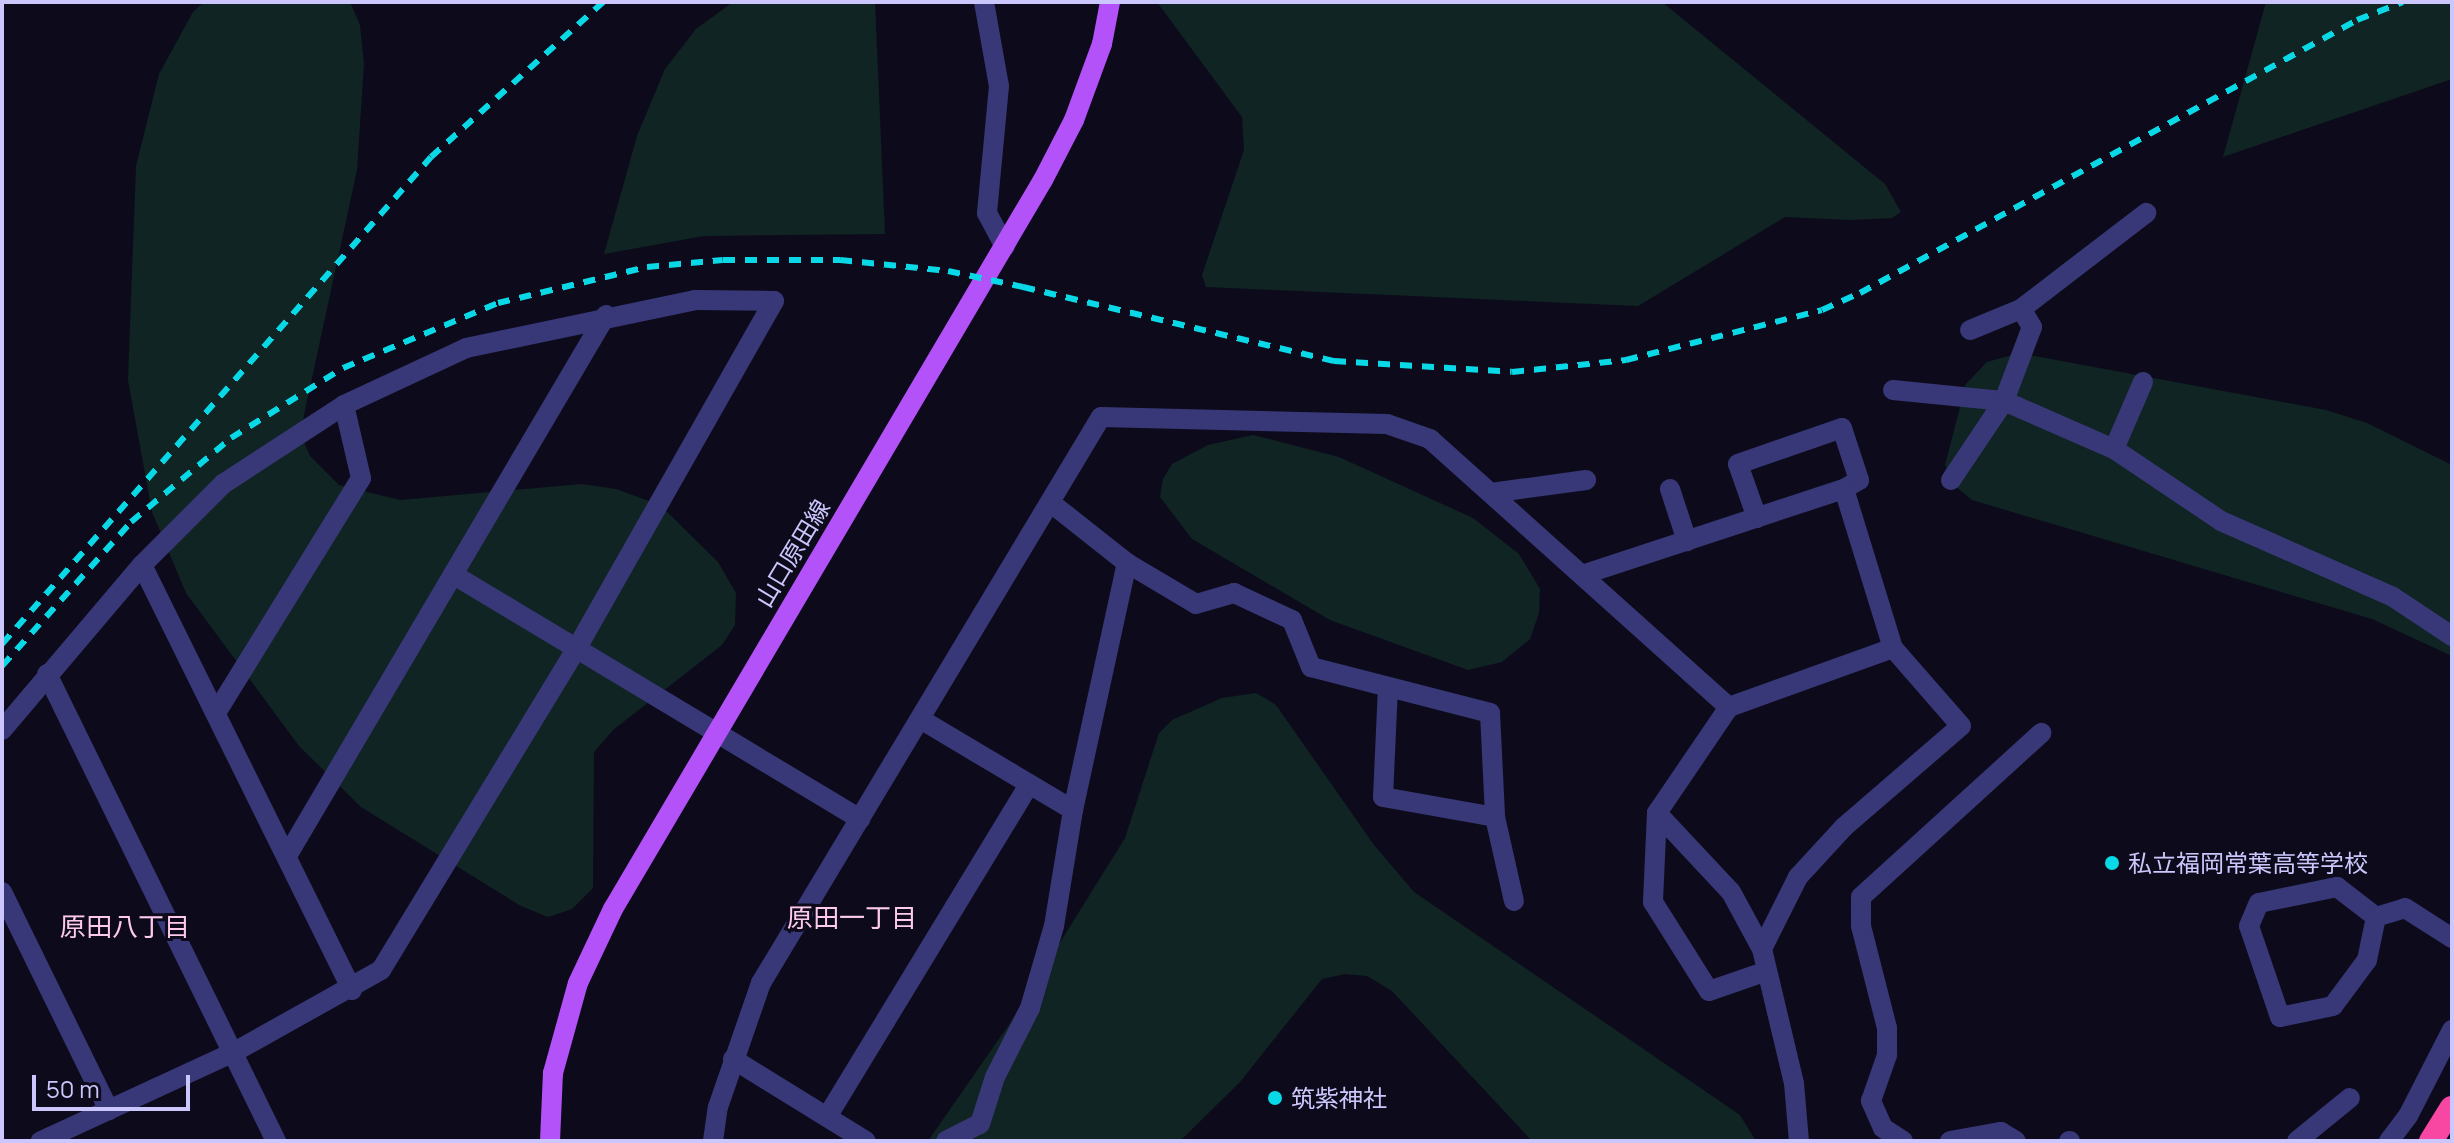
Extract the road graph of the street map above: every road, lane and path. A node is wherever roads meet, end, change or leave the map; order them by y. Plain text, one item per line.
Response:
1 (984, 2) edge
2 (1110, 2) edge
3 (2146, 213) dead end
4 (1005, 247) junction
5 (2021, 309) junction
6 (606, 315) junction
7 (1970, 330) dead end
8 (2143, 382) dead end
9 (1893, 390) dead end
10 (2004, 401) junction
11 (344, 405) junction
12 (2114, 449) junction
13 (1586, 480) dead end
14 (1951, 480) dead end
15 (1670, 489) dead end
16 (1844, 489) junction
17 (1491, 493) junction
18 (1051, 503) junction
19 (1757, 518) junction
20 (1687, 541) junction
21 (1127, 563) junction
22 (142, 565) junction
23 (454, 575) junction
24 (1582, 575) junction
25 (2452, 636) edge
26 (578, 646) junction
27 (1893, 648) junction
28 (47, 674) junction
29 (1388, 687) junction
30 (1729, 707) junction
31 (216, 713) junction
32 (922, 720) junction
33 (2, 730) edge
34 (715, 733) junction
35 (2041, 733) dead end
36 (1028, 787) junction
37 (1073, 810) junction
38 (1657, 813) junction
39 (1495, 817) junction
40 (860, 819) junction
41 (287, 856) junction
42 (2, 892) edge
43 (1514, 901) dead end
44 (2376, 917) junction
45 (2452, 938) edge
46 (1762, 949) junction
47 (1767, 971) junction
48 (352, 990) junction
49 (2452, 1030) edge
50 (234, 1052) junction
51 (733, 1059) junction
52 (2350, 1098) dead end
53 (2452, 1108) edge
54 (109, 1110) junction
55 (827, 1117) junction
56 (41, 1141) edge
57 (276, 1141) edge
58 (550, 1141) edge
59 (713, 1141) edge
60 (866, 1141) edge
61 (946, 1141) edge
62 (1799, 1141) edge
63 (1903, 1141) edge
64 (1950, 1141) edge
65 (2016, 1141) edge
66 (2297, 1141) edge
67 (2389, 1141) edge
68 (2431, 1141) edge

1 - 4 street
2 - 4 main road, 山口原田線
3 - 5 street
4 - 34 main road, 山口原田線
5 - 7 street
5 - 10 street
6 - 11 street
6 - 23 street
6 - 26 street
8 - 12 street
9 - 10 street
10 - 12 street
10 - 14 street
11 - 22 street
11 - 31 street
12 - 25 street
13 - 17 street
15 - 20 street
16 - 19 street
16 - 19 street
16 - 27 street
17 - 18 street
17 - 24 street
18 - 21 street
18 - 32 street
19 - 20 street
20 - 24 street
21 - 29 street
21 - 37 street
22 - 28 street
22 - 31 street
23 - 26 street
23 - 41 street
24 - 30 street
26 - 34 street
26 - 48 street
27 - 30 street
27 - 46 street
28 - 33 street
28 - 50 street
29 - 39 street
29 - 39 street
30 - 38 street
31 - 41 street
32 - 36 street
32 - 40 street
34 - 40 street
34 - 58 main road, 山口原田線
35 - 63 street
36 - 37 street
36 - 55 street
37 - 61 street
38 - 46 street
38 - 47 street
39 - 43 street
40 - 51 street
41 - 48 street
42 - 54 street
44 - 44 street
44 - 45 street
46 - 47 street
47 - 62 street
48 - 50 street
49 - 67 street
50 - 54 street
50 - 57 street
51 - 55 street
51 - 59 street
52 - 66 street
53 - 68 highway
54 - 56 street
55 - 60 street
64 - 65 street

